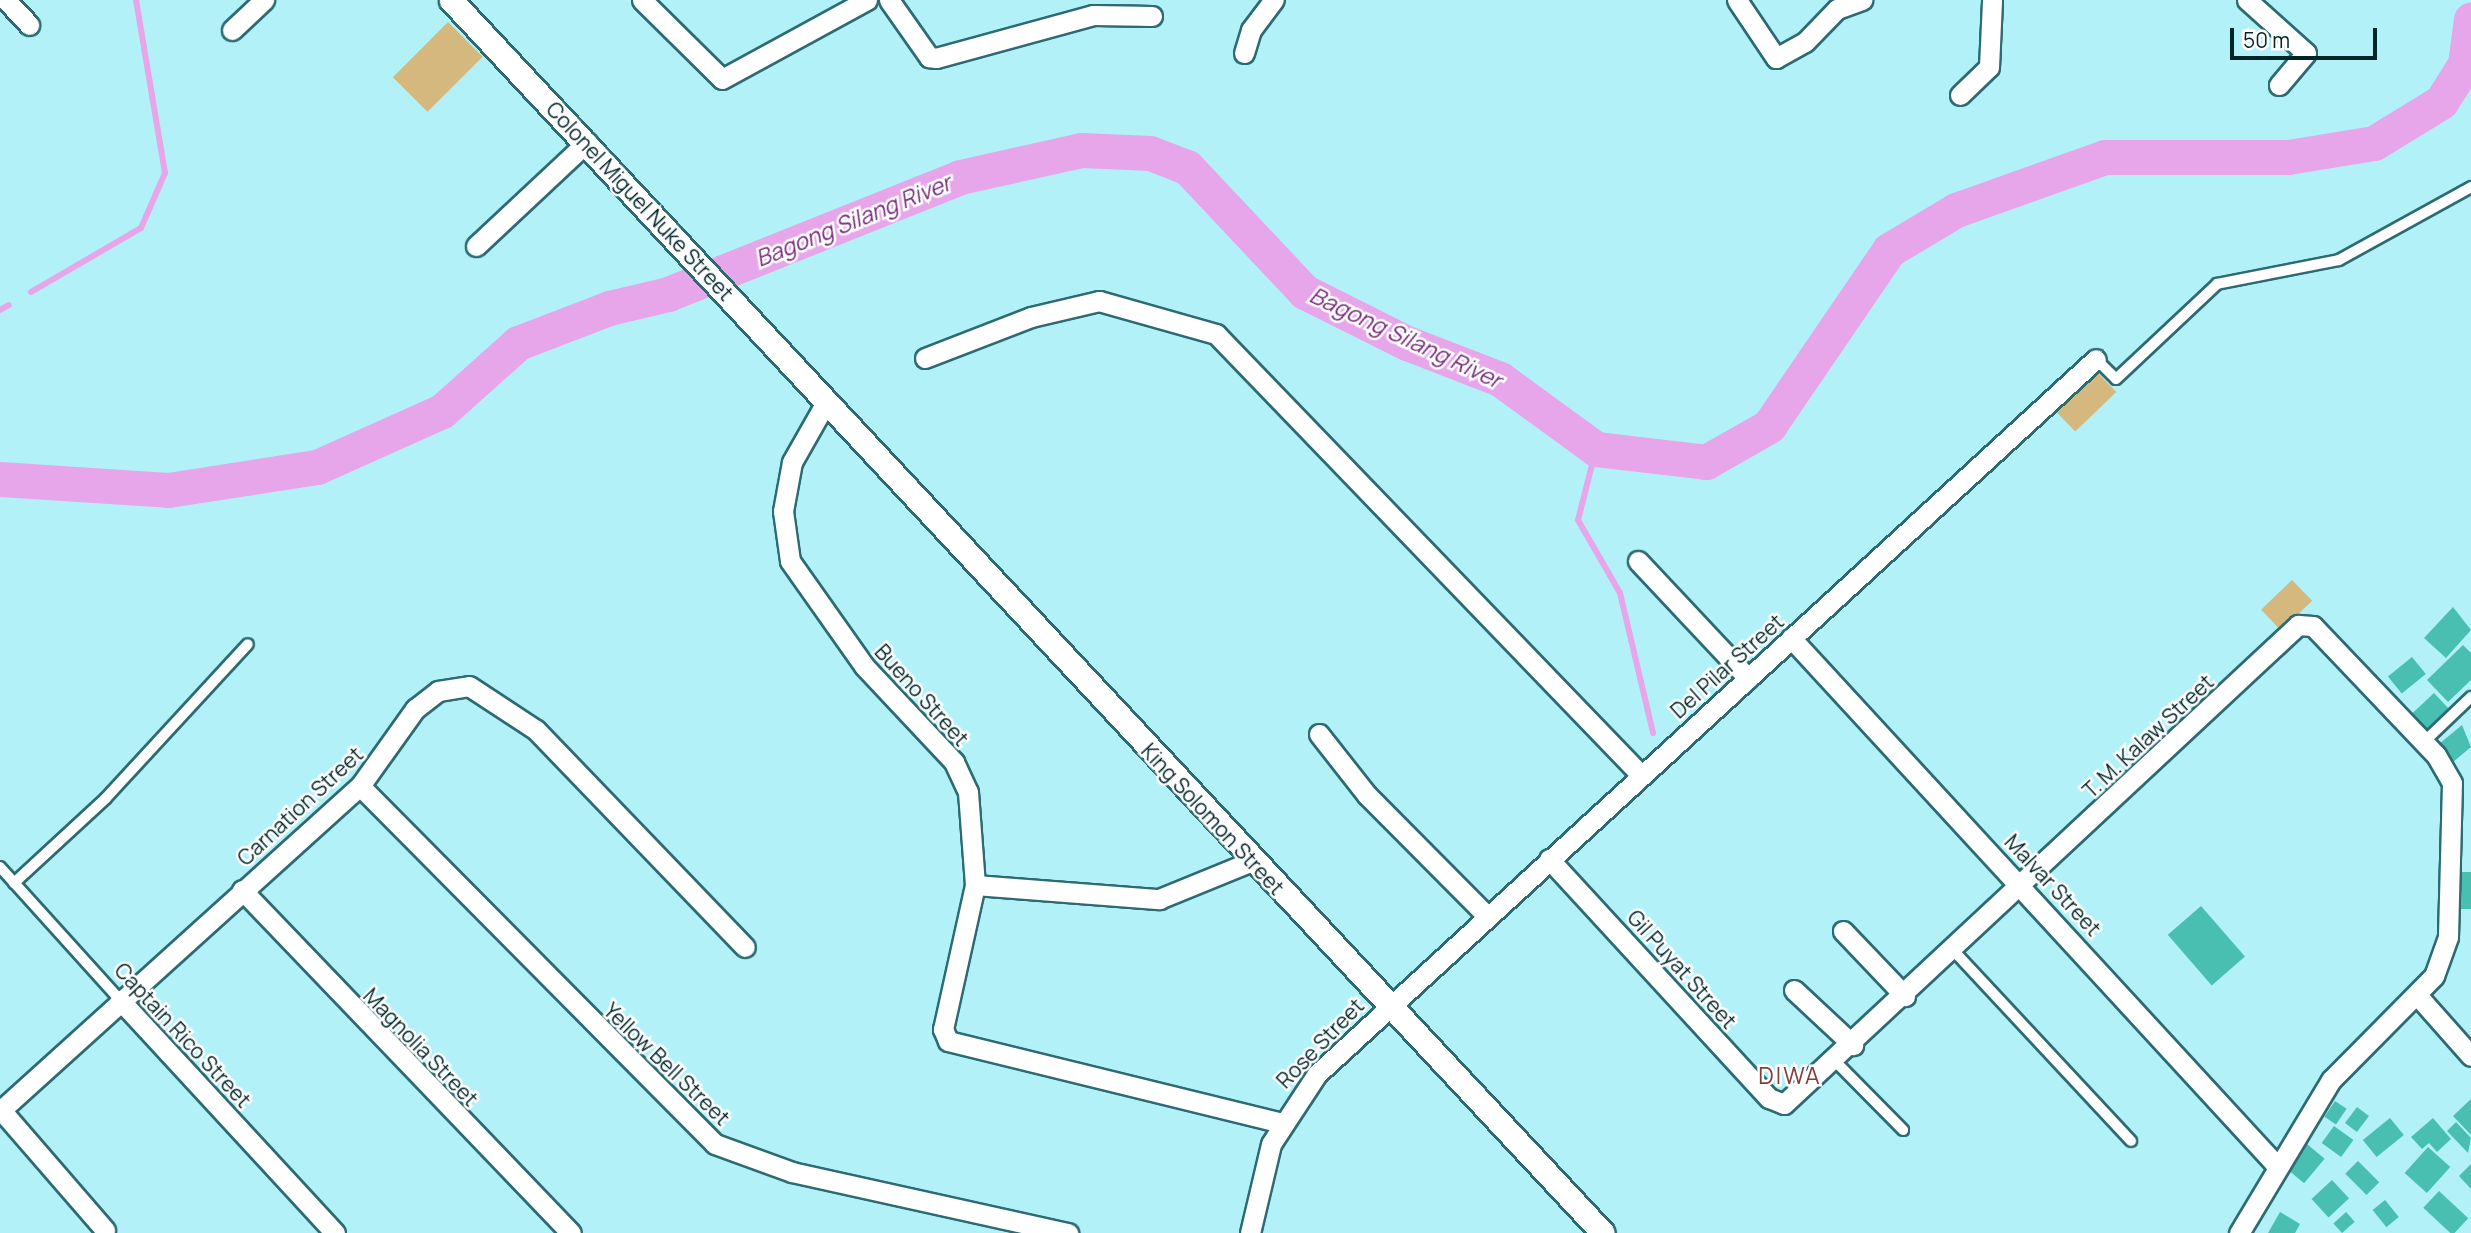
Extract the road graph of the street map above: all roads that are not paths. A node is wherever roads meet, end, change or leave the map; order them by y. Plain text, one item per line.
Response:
1 (6, 0) edge
2 (264, 0) edge
3 (452, 0) edge
4 (642, 0) edge
5 (867, 0) edge
6 (889, 0) edge
7 (1273, 0) edge
8 (1737, 0) edge
9 (1862, 0) edge
10 (1992, 0) edge
11 (2247, 0) edge
12 (1152, 16) dead end
13 (29, 25) dead end
14 (232, 30) dead end
15 (1244, 52) dead end
16 (2280, 85) dead end
17 (1960, 96) dead end
18 (587, 142) junction
19 (2471, 187) edge
20 (476, 246) dead end
21 (925, 358) dead end
22 (2096, 359) joint
23 (825, 404) junction
24 (1638, 561) dead end
25 (1791, 638) junction
26 (248, 644) dead end
27 (1748, 678) junction
28 (2471, 697) edge
29 (1319, 734) dead end
30 (2424, 742) junction
31 (1641, 775) junction
32 (360, 786) junction
33 (1549, 859) junction
34 (1252, 861) junction
35 (0, 867) edge
36 (14, 883) junction
37 (975, 885) junction
38 (2023, 885) junction
39 (242, 890) junction
40 (1487, 916) junction
41 (1843, 930) dead end
42 (745, 947) dead end
43 (1953, 950) junction
44 (1794, 990) dead end
45 (2417, 995) junction
46 (1905, 996) junction
47 (120, 1000) junction
48 (1388, 1006) junction
49 (1853, 1045) junction
50 (2471, 1056) edge
51 (1835, 1061) junction
52 (1784, 1104) joint
53 (1, 1111) edge
54 (1281, 1123) junction
55 (1903, 1130) dead end
56 (2131, 1140) dead end
57 (2277, 1166) junction
58 (327, 1230) edge
59 (105, 1232) edge
60 (571, 1233) edge
61 (1068, 1233) edge
62 (1250, 1233) edge
63 (1603, 1233) edge
64 (2239, 1233) edge

1 - 13 street
2 - 14 street
3 - 18 street, Colonel Miguel Nuke Street
4 - 5 street
6 - 12 street
7 - 15 street
8 - 9 street
10 - 17 street
11 - 16 street
18 - 20 street
18 - 23 street, Colonel Miguel Nuke Street
19 - 22 lane
21 - 31 street
22 - 25 street, Del Pilar Street
23 - 34 street, King Solomon Street
23 - 37 street, Bueno Street
24 - 27 street
25 - 27 street, Del Pilar Street
25 - 38 street, Malvar Street
26 - 36 lane
27 - 31 street, Del Pilar Street
28 - 30 lane
29 - 40 street
30 - 38 street, T. M. Kalaw Street
30 - 45 street
31 - 33 street, Del Pilar Street
32 - 39 street, Carnation Street
32 - 42 street, Carnation Street
32 - 61 street, Yellow Bell Street
33 - 40 street, Del Pilar Street
33 - 52 street, Gil Puyat Street
34 - 37 street
34 - 48 street, King Solomon Street
35 - 36 lane, Captain Rico Street
36 - 47 lane, Captain Rico Street
37 - 54 street, Bueno Street
38 - 43 street, T. M. Kalaw Street
38 - 57 street, Malvar Street
39 - 47 street, Carnation Street
39 - 60 street, Magnolia Street
40 - 48 street, Del Pilar Street
41 - 46 street
43 - 46 street, T. M. Kalaw Street
43 - 56 lane
44 - 49 street
45 - 50 street
45 - 57 street
46 - 49 street, T. M. Kalaw Street
47 - 53 street, Carnation Street
47 - 58 street, Captain Rico Street
48 - 54 street, Rose Street
48 - 63 street, King Solomon Street
49 - 51 street, T. M. Kalaw Street
51 - 52 street, T. M. Kalaw Street
51 - 55 lane
53 - 59 street
54 - 62 street, Rose Street
57 - 64 street

